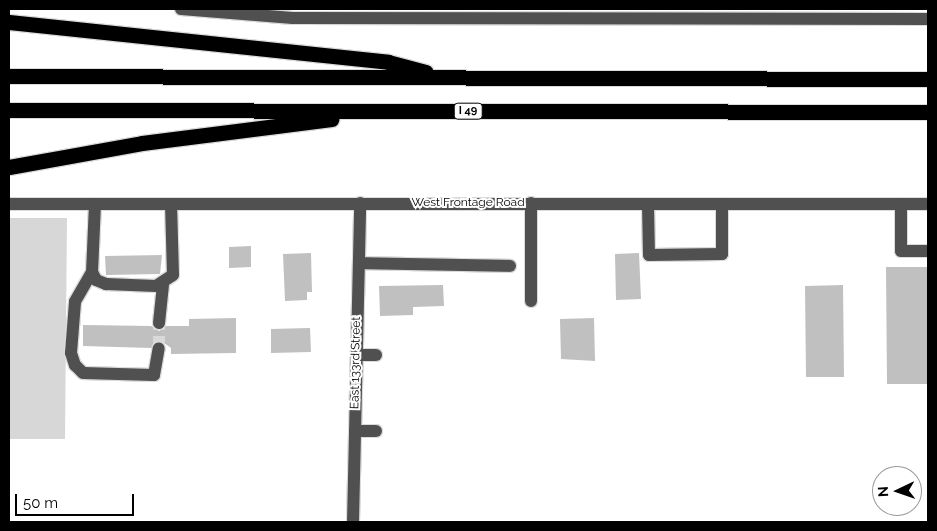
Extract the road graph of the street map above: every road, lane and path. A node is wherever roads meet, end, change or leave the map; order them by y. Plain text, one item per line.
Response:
1 (181, 9) edge
2 (365, 13) edge
3 (559, 14) edge
4 (650, 14) edge
5 (928, 19) edge
6 (9, 22) edge
7 (9, 76) edge
8 (444, 78) junction
9 (928, 79) edge
10 (9, 110) edge
11 (392, 111) junction
12 (928, 112) edge
13 (9, 167) edge
14 (360, 203) junction
15 (531, 203) junction
16 (9, 204) edge
17 (95, 204) junction
18 (171, 204) junction
19 (648, 204) junction
20 (722, 204) junction
21 (901, 204) junction
22 (928, 204) edge
23 (928, 251) edge
24 (359, 263) junction
25 (510, 266) dead end
26 (92, 272) junction
27 (162, 285) junction
28 (531, 300) dead end
29 (160, 323) tunnel mouth
30 (159, 348) tunnel mouth
31 (356, 355) junction
32 (376, 356) dead end
33 (355, 431) junction
34 (376, 431) dead end
35 (353, 522) edge

1 - 2 street
2 - 3 street
3 - 4 street
4 - 5 street
6 - 8 highway
7 - 8 highway
8 - 9 highway
10 - 11 highway, I 49
11 - 12 highway, I 49
11 - 13 highway
14 - 15 street, West Frontage Road
14 - 18 street, West Frontage Road
14 - 24 street, East 133rd Street
15 - 19 street, West Frontage Road
15 - 28 street
16 - 17 street, West Frontage Road
17 - 18 street, West Frontage Road
17 - 26 street
18 - 27 street
19 - 20 street, West Frontage Road
19 - 20 street
20 - 21 street, West Frontage Road
21 - 22 street, West Frontage Road
21 - 23 street
24 - 25 street
24 - 31 street, East 133rd Street
26 - 27 street
26 - 30 street
27 - 29 street
31 - 32 street
31 - 33 street, East 133rd Street
33 - 34 street
33 - 35 street, East 133rd Street

